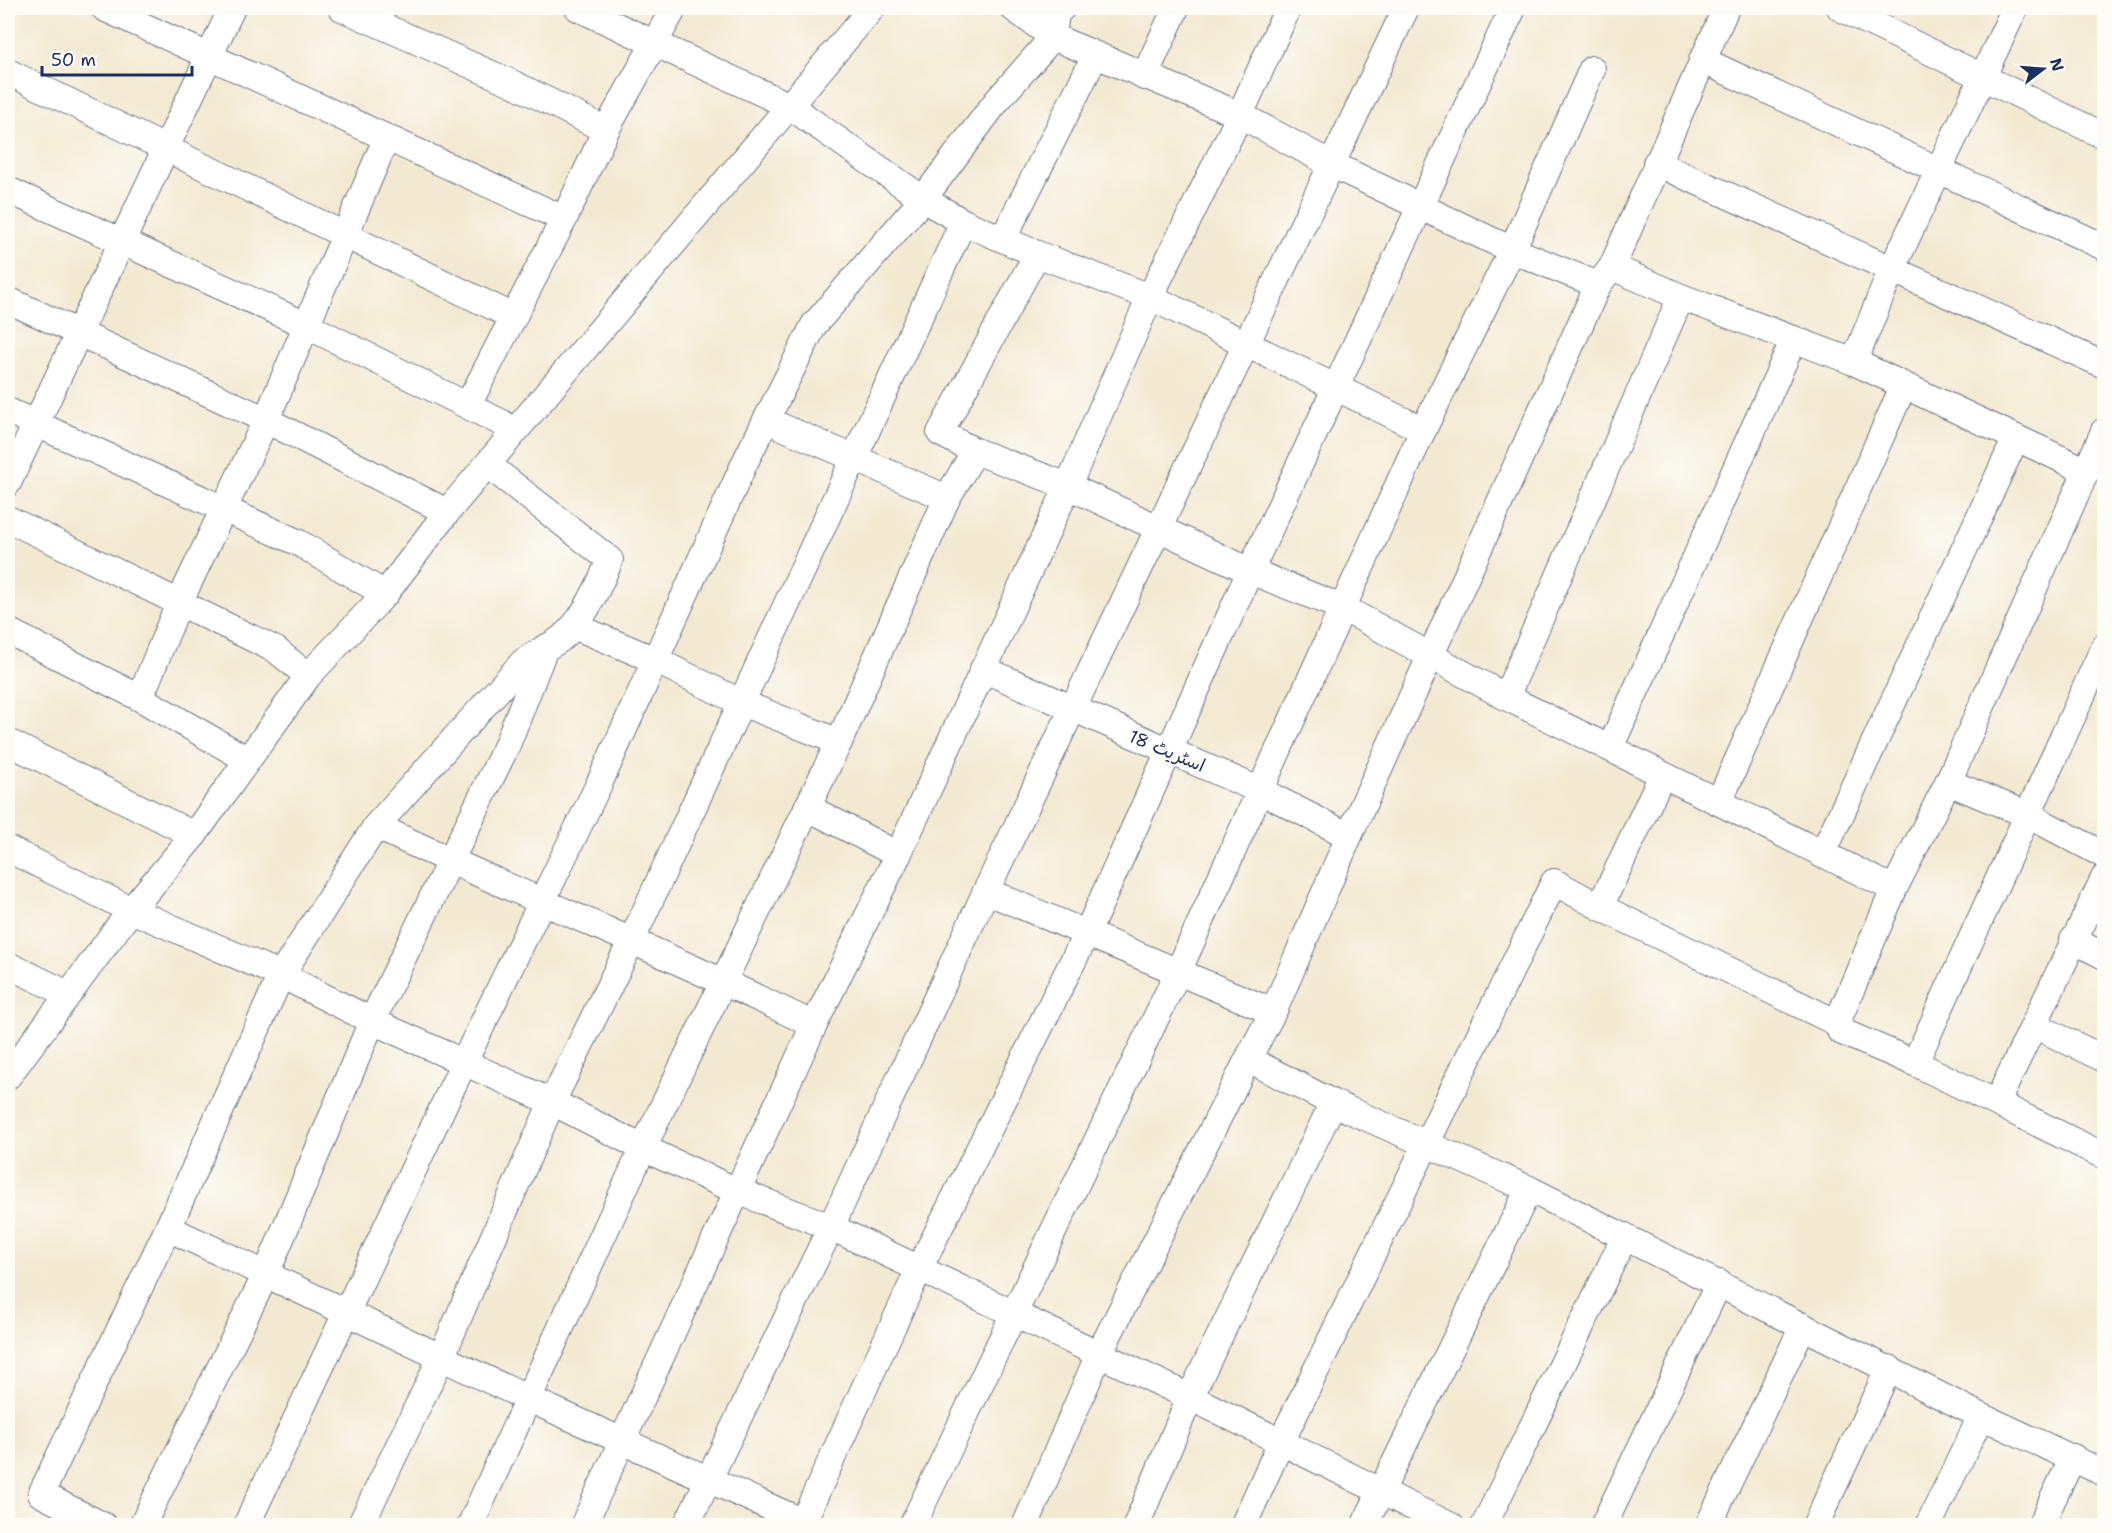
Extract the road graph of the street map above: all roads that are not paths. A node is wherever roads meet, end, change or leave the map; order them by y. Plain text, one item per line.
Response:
1 (104, 8) edge
2 (232, 8) edge
3 (342, 8) edge
4 (578, 8) edge
5 (674, 8) edge
6 (872, 8) edge
7 (1013, 8) edge
8 (1062, 8) edge
9 (1176, 8) edge
10 (1288, 8) edge
11 (1407, 8) edge
12 (1513, 8) edge
13 (1724, 8) edge
14 (1840, 8) edge
15 (2015, 8) edge
16 (1053, 37) junction
17 (656, 43) junction
18 (209, 56) junction
19 (1095, 56) junction
20 (1702, 60) junction
21 (1592, 69) dead end
22 (8, 72) edge
23 (1982, 76) junction
24 (1144, 77) junction
25 (788, 105) junction
26 (1240, 115) junction
27 (606, 130) junction
28 (2104, 136) edge
29 (386, 139) junction
30 (166, 148) junction
31 (1656, 163) junction
32 (1333, 165) junction
33 (1938, 170) junction
34 (8, 190) edge
35 (923, 199) junction
36 (1419, 206) junction
37 (564, 219) junction
38 (963, 222) junction
39 (345, 235) junction
40 (1003, 239) junction
41 (121, 243) junction
42 (2104, 247) edge
43 (1512, 250) junction
44 (1037, 254) junction
45 (1892, 269) junction
46 (1605, 276) junction
47 (1150, 297) junction
48 (1682, 297) junction
49 (8, 300) edge
50 (514, 317) junction
51 (306, 325) junction
52 (79, 333) junction
53 (1794, 339) junction
54 (1245, 345) junction
55 (1854, 362) junction
56 (2104, 365) edge
57 (1336, 386) junction
58 (1904, 387) junction
59 (468, 405) junction
60 (8, 411) edge
61 (266, 420) junction
62 (766, 420) junction
63 (502, 423) dead end
64 (35, 424) junction
65 (1423, 429) junction
66 (2104, 431) edge
67 (2016, 438) junction
68 (975, 451) junction
69 (854, 459) junction
70 (488, 465) junction
71 (2087, 471) junction
72 (8, 483) edge
73 (1068, 486) junction
74 (947, 498) junction
75 (225, 512) junction
76 (447, 512) junction
77 (8, 519) edge
78 (1159, 528) junction
79 (1250, 571) junction
80 (385, 594) junction
81 (179, 603) junction
82 (1343, 608) junction
83 (574, 626) junction
84 (8, 631) edge
85 (2104, 647) edge
86 (545, 648) junction
87 (1430, 658) junction
88 (655, 660) junction
89 (983, 669) junction
90 (308, 676) junction
91 (1506, 697) junction
92 (140, 698) junction
93 (742, 703) junction
94 (1072, 710) junction
95 (8, 742) edge
96 (839, 742) junction
97 (1610, 748) junction
98 (1170, 752) junction
99 (248, 760) junction
100 (1662, 775) junction
101 (1948, 782) junction
102 (1261, 791) junction
103 (1719, 802) junction
104 (807, 807) junction
105 (2028, 815) junction
106 (376, 826) junction
107 (194, 835) junction
108 (1348, 836) junction
109 (8, 849) edge
110 (898, 855) junction
111 (1822, 855) junction
112 (2104, 855) edge
113 (451, 862) junction
114 (2104, 878) edge
115 (1894, 889) junction
116 (986, 891) junction
117 (542, 901) junction
118 (1599, 907) junction
119 (131, 910) junction
120 (1087, 933) junction
121 (2073, 940) junction
122 (631, 942) junction
123 (2104, 956) edge
124 (8, 965) edge
125 (1178, 972) junction
126 (281, 975) junction
127 (724, 981) junction
128 (68, 994) junction
129 (1275, 1008) junction
130 (372, 1021) junction
131 (1837, 1023) junction
132 (2034, 1024) junction
133 (814, 1025) junction
134 (1248, 1059) junction
135 (2104, 1059) edge
136 (464, 1062) junction
137 (1915, 1063) junction
138 (8, 1074) edge
139 (552, 1102) junction
140 (1997, 1102) junction
141 (1333, 1103) junction
142 (1426, 1142) junction
143 (643, 1148) junction
144 (2104, 1156) edge
145 (1529, 1189) junction
146 (737, 1191) junction
147 (831, 1227) junction
148 (168, 1228) junction
149 (1625, 1236) junction
150 (919, 1269) junction
151 (267, 1272) junction
152 (1719, 1283) junction
153 (347, 1311) junction
154 (1014, 1314) junction
155 (1803, 1326) junction
156 (1099, 1354) junction
157 (441, 1358) junction
158 (1889, 1368) junction
159 (1190, 1398) junction
160 (529, 1399) junction
161 (1981, 1416) junction
162 (621, 1442) junction
163 (1281, 1442) junction
164 (2073, 1457) junction
165 (2104, 1473) edge
166 (707, 1481) junction
167 (1379, 1490) junction
168 (805, 1524) edge
169 (104, 1526) edge
170 (141, 1526) edge
171 (246, 1526) edge
172 (360, 1526) edge
173 (470, 1526) edge
174 (584, 1526) edge
175 (686, 1526) edge
176 (912, 1526) edge
177 (1024, 1526) edge
178 (1136, 1526) edge
179 (1243, 1526) edge
180 (1364, 1526) edge
181 (1450, 1526) edge
182 (1484, 1526) edge
183 (1603, 1526) edge
184 (1708, 1526) edge
185 (1815, 1526) edge
186 (1928, 1526) edge
187 (2040, 1526) edge

1 - 18 street
2 - 18 street
3 - 27 street
4 - 17 street
5 - 17 street
6 - 25 street
7 - 16 street
8 - 16 street
9 - 24 street
10 - 26 street
11 - 32 street
12 - 36 street
13 - 20 street
14 - 23 street
15 - 23 street
16 - 19 street
16 - 35 street
17 - 25 street
17 - 27 street
18 - 29 street
18 - 30 street
19 - 24 street
19 - 40 street
20 - 31 street
20 - 33 street
21 - 43 street
22 - 30 street
23 - 28 street
23 - 33 street
24 - 26 street
25 - 35 street
25 - 70 street
26 - 32 street
26 - 47 street
27 - 37 street
29 - 37 street
29 - 39 street
30 - 39 street
30 - 41 street
31 - 45 street
31 - 46 street
32 - 36 street
32 - 54 street
33 - 42 street
33 - 45 street
34 - 41 street
35 - 38 street
35 - 62 street
36 - 43 street
36 - 57 street
37 - 50 street
38 - 40 street
38 - 69 street
39 - 50 street
39 - 51 street
40 - 44 street
41 - 51 street
41 - 52 street
43 - 46 street
43 - 65 street
44 - 47 street
44 - 68 street
45 - 55 street
45 - 56 street
46 - 48 street
46 - 87 street
47 - 54 street
47 - 73 street
48 - 53 street
48 - 91 street
49 - 52 street
50 - 59 street
51 - 59 street
51 - 61 street
52 - 61 street
52 - 64 street
53 - 55 street
53 - 97 street
54 - 57 street
54 - 78 street
55 - 58 street
57 - 65 street
57 - 79 street
58 - 67 street
58 - 103 street
59 - 63 street
60 - 64 street
61 - 75 street
61 - 76 street
62 - 69 street
62 - 88 street
64 - 72 street
64 - 75 street
65 - 82 street
66 - 71 street
67 - 71 street
67 - 111 street
68 - 73 street
68 - 74 street
69 - 74 street
69 - 93 street
70 - 76 street
70 - 83 street
71 - 101 street
73 - 78 street
73 - 89 street
74 - 96 street
75 - 80 street
75 - 81 street
76 - 80 street
77 - 81 street
78 - 79 street
78 - 94 street
79 - 82 street
79 - 98 street
80 - 90 street
81 - 90 street
81 - 92 street
82 - 87 street
82 - 102 street
83 - 86 street
83 - 88 street
84 - 92 street
85 - 105 street
86 - 106 street
86 - 113 street
87 - 91 street
87 - 108 street
88 - 93 street
88 - 117 street
89 - 94 street, اسٹریٹ 18
89 - 110 street
90 - 99 street
91 - 97 street
92 - 99 street
93 - 96 street
93 - 122 street
94 - 98 street, اسٹریٹ 18
94 - 116 street
95 - 107 street
96 - 104 street
97 - 100 street
98 - 102 street, اسٹریٹ 18
98 - 120 street
99 - 107 street
100 - 103 street
100 - 118 street
101 - 105 street
101 - 115 street
102 - 108 street, اسٹریٹ 18
102 - 125 street
103 - 111 street
104 - 110 street
104 - 127 street
105 - 112 street
105 - 137 street
106 - 113 street
106 - 126 street
107 - 119 street
108 - 129 street
109 - 119 street
110 - 133 street
111 - 115 street
113 - 117 street
113 - 130 street
114 - 121 street
115 - 131 street
116 - 120 street
116 - 147 street
117 - 122 street
117 - 136 street
118 - 131 street
118 - 142 street
119 - 126 street
119 - 128 street
120 - 125 street
120 - 150 street
121 - 123 street
121 - 132 street
122 - 127 street
122 - 139 street
124 - 128 street
125 - 129 street
125 - 154 street
126 - 130 street
126 - 148 street
127 - 133 street
127 - 143 street
128 - 138 street
129 - 134 street
130 - 136 street
130 - 151 street
131 - 137 street
132 - 135 street
132 - 140 street
133 - 146 street
134 - 141 street
134 - 156 street
136 - 139 street
136 - 153 street
137 - 140 street
139 - 143 street
139 - 157 street
140 - 144 street
141 - 142 street
141 - 159 street
142 - 145 street
142 - 163 street
143 - 146 street
143 - 160 street
145 - 149 street
145 - 167 street
146 - 147 street
146 - 162 street
147 - 150 street
147 - 166 street
148 - 151 street
148 - 169 street
149 - 152 street
149 - 182 street
150 - 154 street
150 - 168 street
151 - 153 street
151 - 170 street
152 - 155 street
152 - 183 street
153 - 157 street
153 - 171 street
154 - 156 street
154 - 176 street
155 - 158 street
155 - 184 street
156 - 159 street
156 - 177 street
157 - 160 street
157 - 172 street
158 - 161 street
158 - 185 street
159 - 163 street
159 - 178 street
160 - 162 street
160 - 173 street
161 - 164 street
161 - 186 street
162 - 166 street
162 - 174 street
163 - 167 street
163 - 179 street
164 - 165 street
164 - 187 street
166 - 168 street
166 - 175 street
167 - 180 street
167 - 181 street

